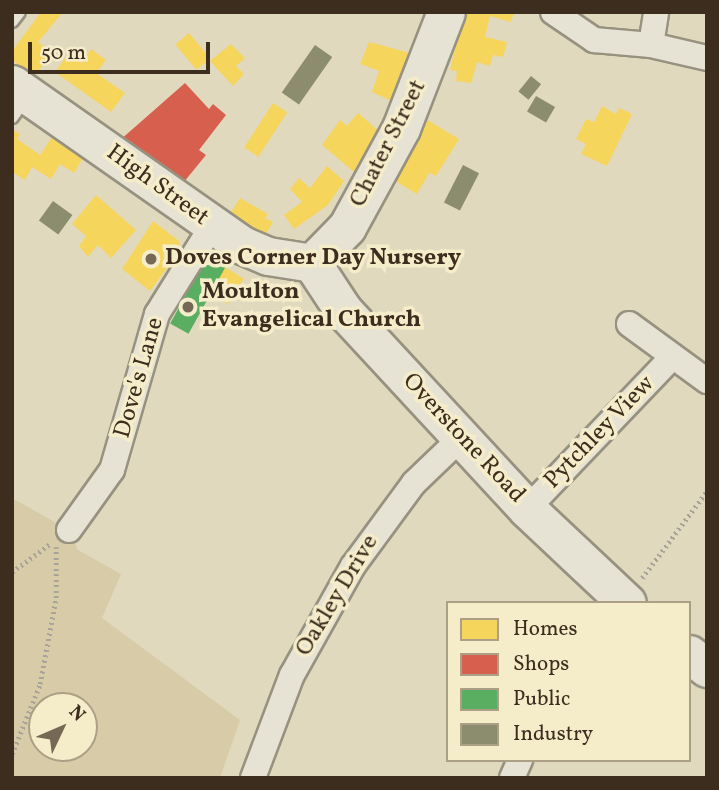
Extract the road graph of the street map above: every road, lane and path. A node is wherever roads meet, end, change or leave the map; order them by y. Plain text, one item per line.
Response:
1 (19, 12) edge
2 (446, 12) edge
3 (553, 12) edge
4 (656, 12) edge
5 (12, 21) edge
6 (651, 45) junction
7 (707, 58) edge
8 (17, 99) edge
9 (212, 226) junction
10 (312, 263) junction
11 (629, 324) dead end
12 (673, 356) junction
13 (707, 381) edge
14 (461, 438) junction
15 (707, 491) edge
16 (527, 509) junction
17 (69, 530) dead end
18 (12, 572) edge
19 (620, 601) edge
20 (691, 656) edge
21 (707, 668) edge
22 (12, 754) edge
23 (519, 762) edge
24 (253, 778) edge
25 (512, 778) edge

1 - 5 lane
2 - 10 street, Chater Street
3 - 6 street
4 - 6 street
6 - 7 street
8 - 9 street, High Street
9 - 10 street, High Street
9 - 17 street, Dove's Lane
10 - 14 street, Overstone Road
11 - 12 street, Pytchley View
12 - 13 street, Pytchley View
12 - 16 street, Pytchley View
14 - 16 street, Overstone Road
14 - 24 street, Oakley Drive
15 - 19 path
16 - 19 street, Overstone Road
18 - 22 path
20 - 21 street
23 - 25 street

